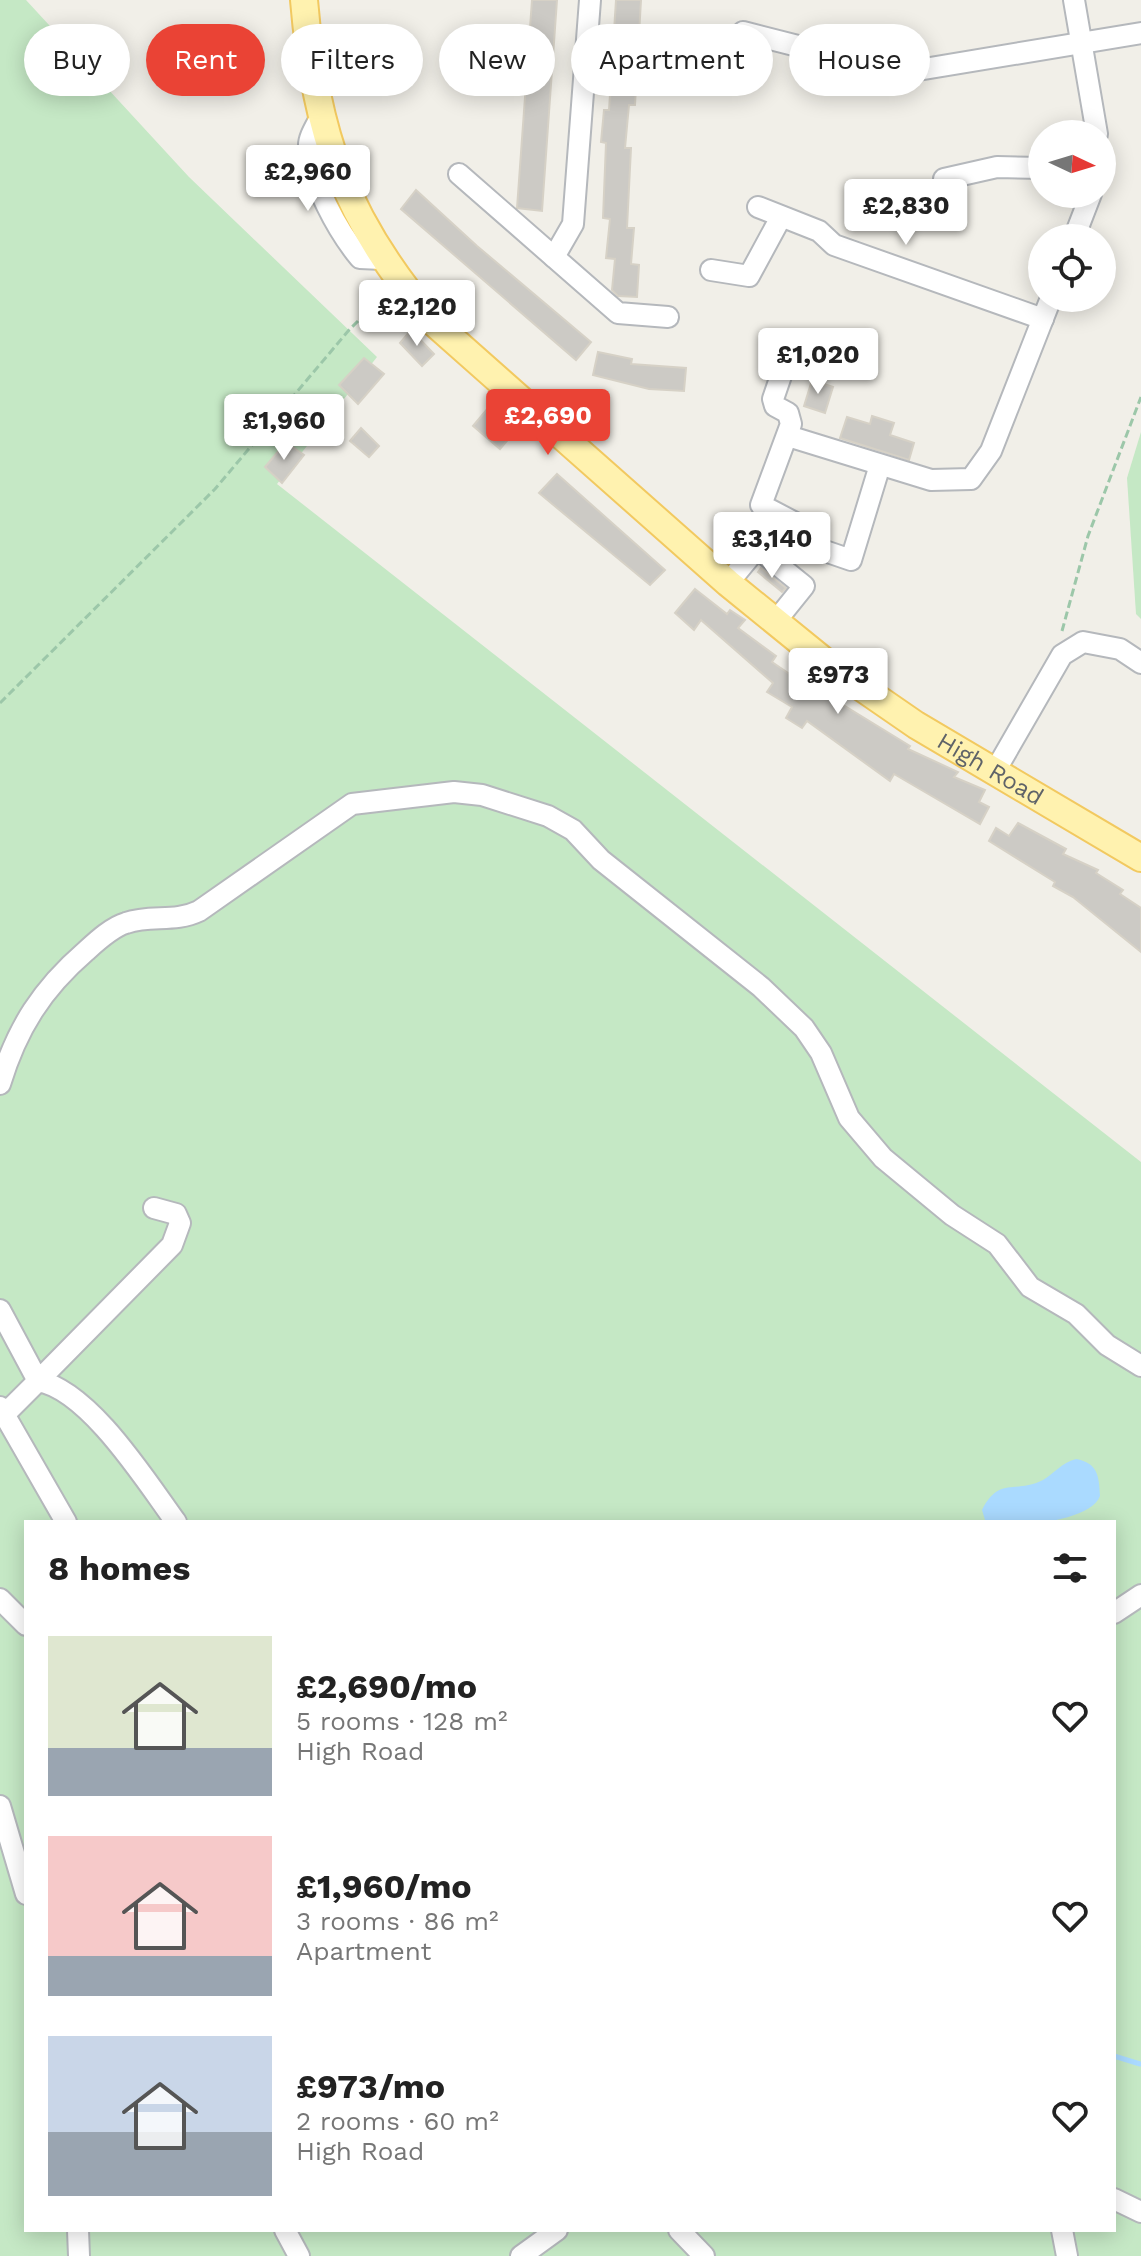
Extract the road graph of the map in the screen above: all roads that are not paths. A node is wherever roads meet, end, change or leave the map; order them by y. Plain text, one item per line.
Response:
1 (304, 0) edge
2 (590, 0) edge
3 (1074, 0) edge
4 (1141, 33) edge
5 (773, 40) edge
6 (1083, 44) junction
7 (1095, 120) edge
8 (1028, 168) edge
9 (459, 174) dead end
10 (944, 179) dead end
11 (758, 207) dead end
12 (781, 217) junction
13 (554, 257) junction
14 (711, 270) dead end
15 (1046, 312) edge
16 (668, 317) dead end
17 (1043, 319) junction
18 (786, 361) dead end
19 (788, 436) junction
20 (880, 465) junction
21 (803, 527) dead end
22 (819, 549) dead end
23 (728, 583) junction
24 (775, 622) junction
25 (1141, 663) edge
26 (994, 773) junction
27 (1141, 858) edge
28 (0, 1084) edge
29 (154, 1208) dead end
30 (0, 1310) edge
31 (1141, 1366) edge
32 (38, 1381) junction
33 (2, 1410) edge
34 (65, 1520) edge
35 (175, 1520) edge
36 (1141, 1595) edge
37 (0, 1599) edge
38 (1116, 1612) edge
39 (24, 1623) edge
40 (0, 1806) edge
41 (24, 1887) edge
42 (1116, 2200) edge
43 (1141, 2212) edge
44 (78, 2232) edge
45 (286, 2232) edge
46 (554, 2232) edge
47 (681, 2232) edge
48 (1062, 2232) edge
49 (79, 2256) edge
50 (299, 2256) edge
51 (521, 2256) edge
52 (704, 2256) edge
53 (1067, 2256) edge

1 - 23 main road, High Road
2 - 13 street
3 - 6 street
4 - 6 street
5 - 6 street
6 - 7 street
8 - 10 street
9 - 13 street
11 - 12 street
12 - 14 street
12 - 17 street
13 - 16 street
15 - 17 street
17 - 20 street
18 - 19 street
19 - 20 street
19 - 21 street
20 - 22 street
23 - 24 main road, High Road
23 - 24 street
24 - 26 main road, High Road
25 - 26 street
26 - 27 main road, High Road
28 - 31 street
29 - 32 street
30 - 32 street
32 - 33 street
32 - 35 street
33 - 34 street
36 - 38 street
37 - 39 street
40 - 41 street
42 - 43 street
44 - 49 street
45 - 50 street
46 - 51 street
47 - 52 street
48 - 53 street

